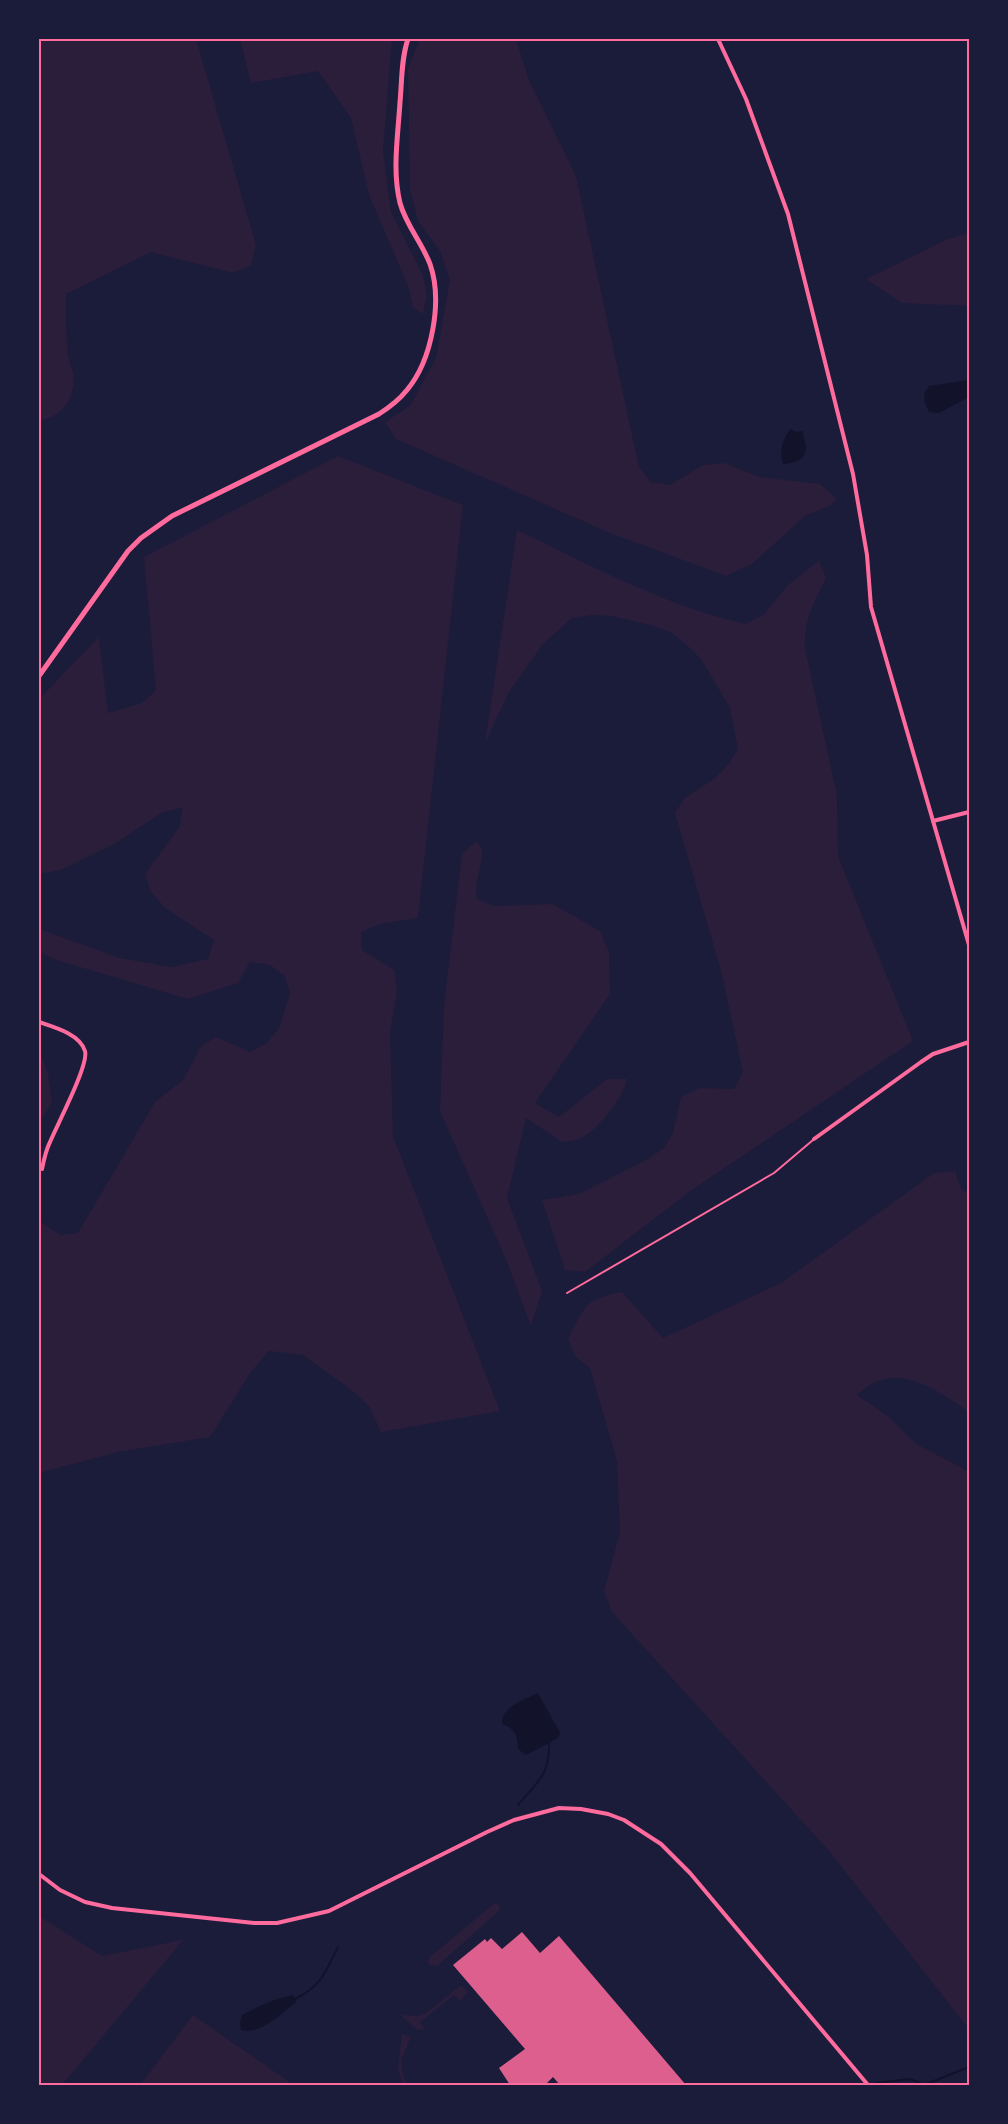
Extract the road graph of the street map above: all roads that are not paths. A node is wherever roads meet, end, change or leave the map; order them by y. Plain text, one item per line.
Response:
1 (408, 39) edge
2 (718, 39) edge
3 (39, 676) edge
4 (969, 812) edge
5 (933, 821) junction
6 (969, 945) edge
7 (39, 1022) edge
8 (969, 1042) edge
9 (814, 1139) joint
10 (42, 1168) dead end
11 (567, 1293) dead end
12 (39, 1874) edge
13 (868, 2085) edge

1 - 3 street
2 - 5 street
4 - 5 street
5 - 6 street
7 - 10 street
8 - 9 street
9 - 11 lane
12 - 13 street

